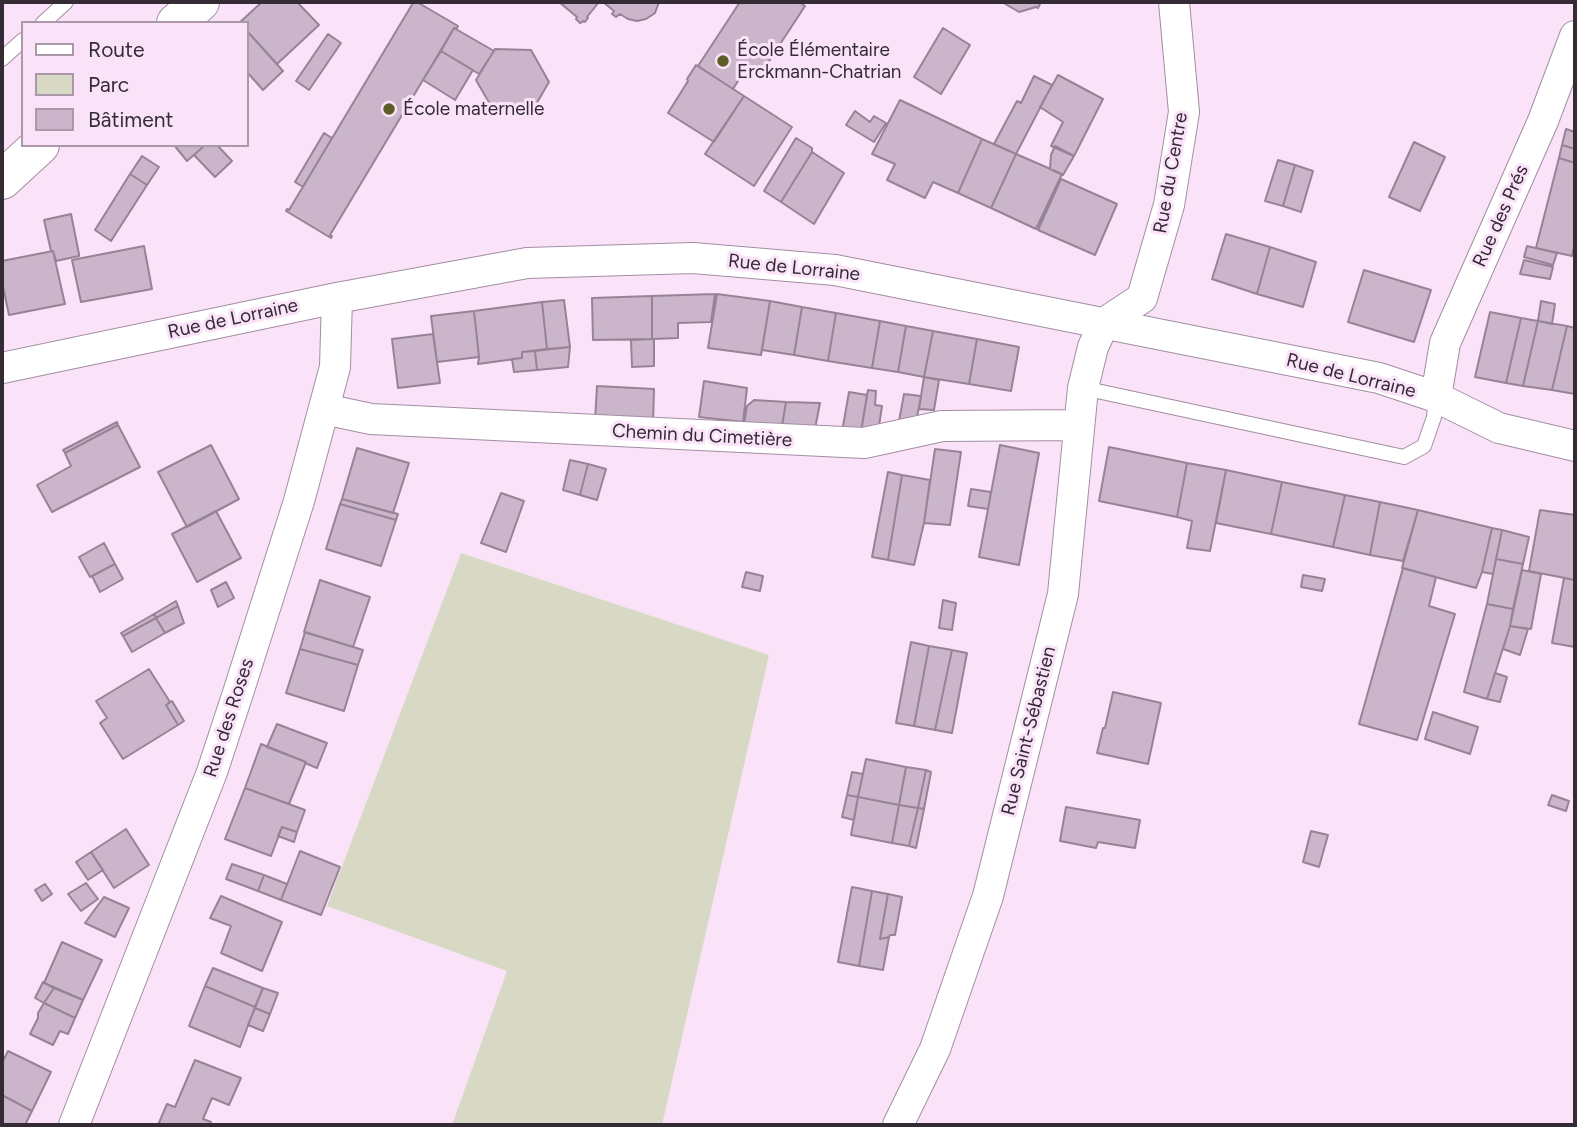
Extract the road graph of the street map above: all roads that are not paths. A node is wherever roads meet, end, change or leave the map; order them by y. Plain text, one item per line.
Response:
1 (66, 2) edge
2 (200, 2) edge
3 (1174, 2) edge
4 (45, 21) edge
5 (178, 21) edge
6 (1575, 36) edge
7 (21, 42) edge
8 (2, 59) edge
9 (38, 147) edge
10 (2, 180) edge
11 (337, 298) junction
12 (1104, 323) junction
13 (2, 368) edge
14 (1083, 388) junction
15 (1436, 397) junction
16 (324, 409) junction
17 (1079, 425) junction
18 (1575, 446) edge
19 (74, 1125) edge
20 (898, 1125) edge

1 - 4 lane
2 - 5 main road
3 - 12 street, Rue du Centre
6 - 15 street, Rue des Prés
7 - 8 lane
9 - 10 main road
11 - 12 street, Rue de Lorraine
11 - 13 street, Rue de Lorraine
11 - 16 street, Rue des Roses
12 - 14 street, Rue Saint-Sébastien
12 - 15 street, Rue de Lorraine
14 - 15 lane
14 - 17 street, Rue Saint-Sébastien
15 - 18 street, Rue de Lorraine
16 - 17 street, Chemin du Cimetière
16 - 19 street, Rue des Roses
17 - 20 street, Rue Saint-Sébastien

